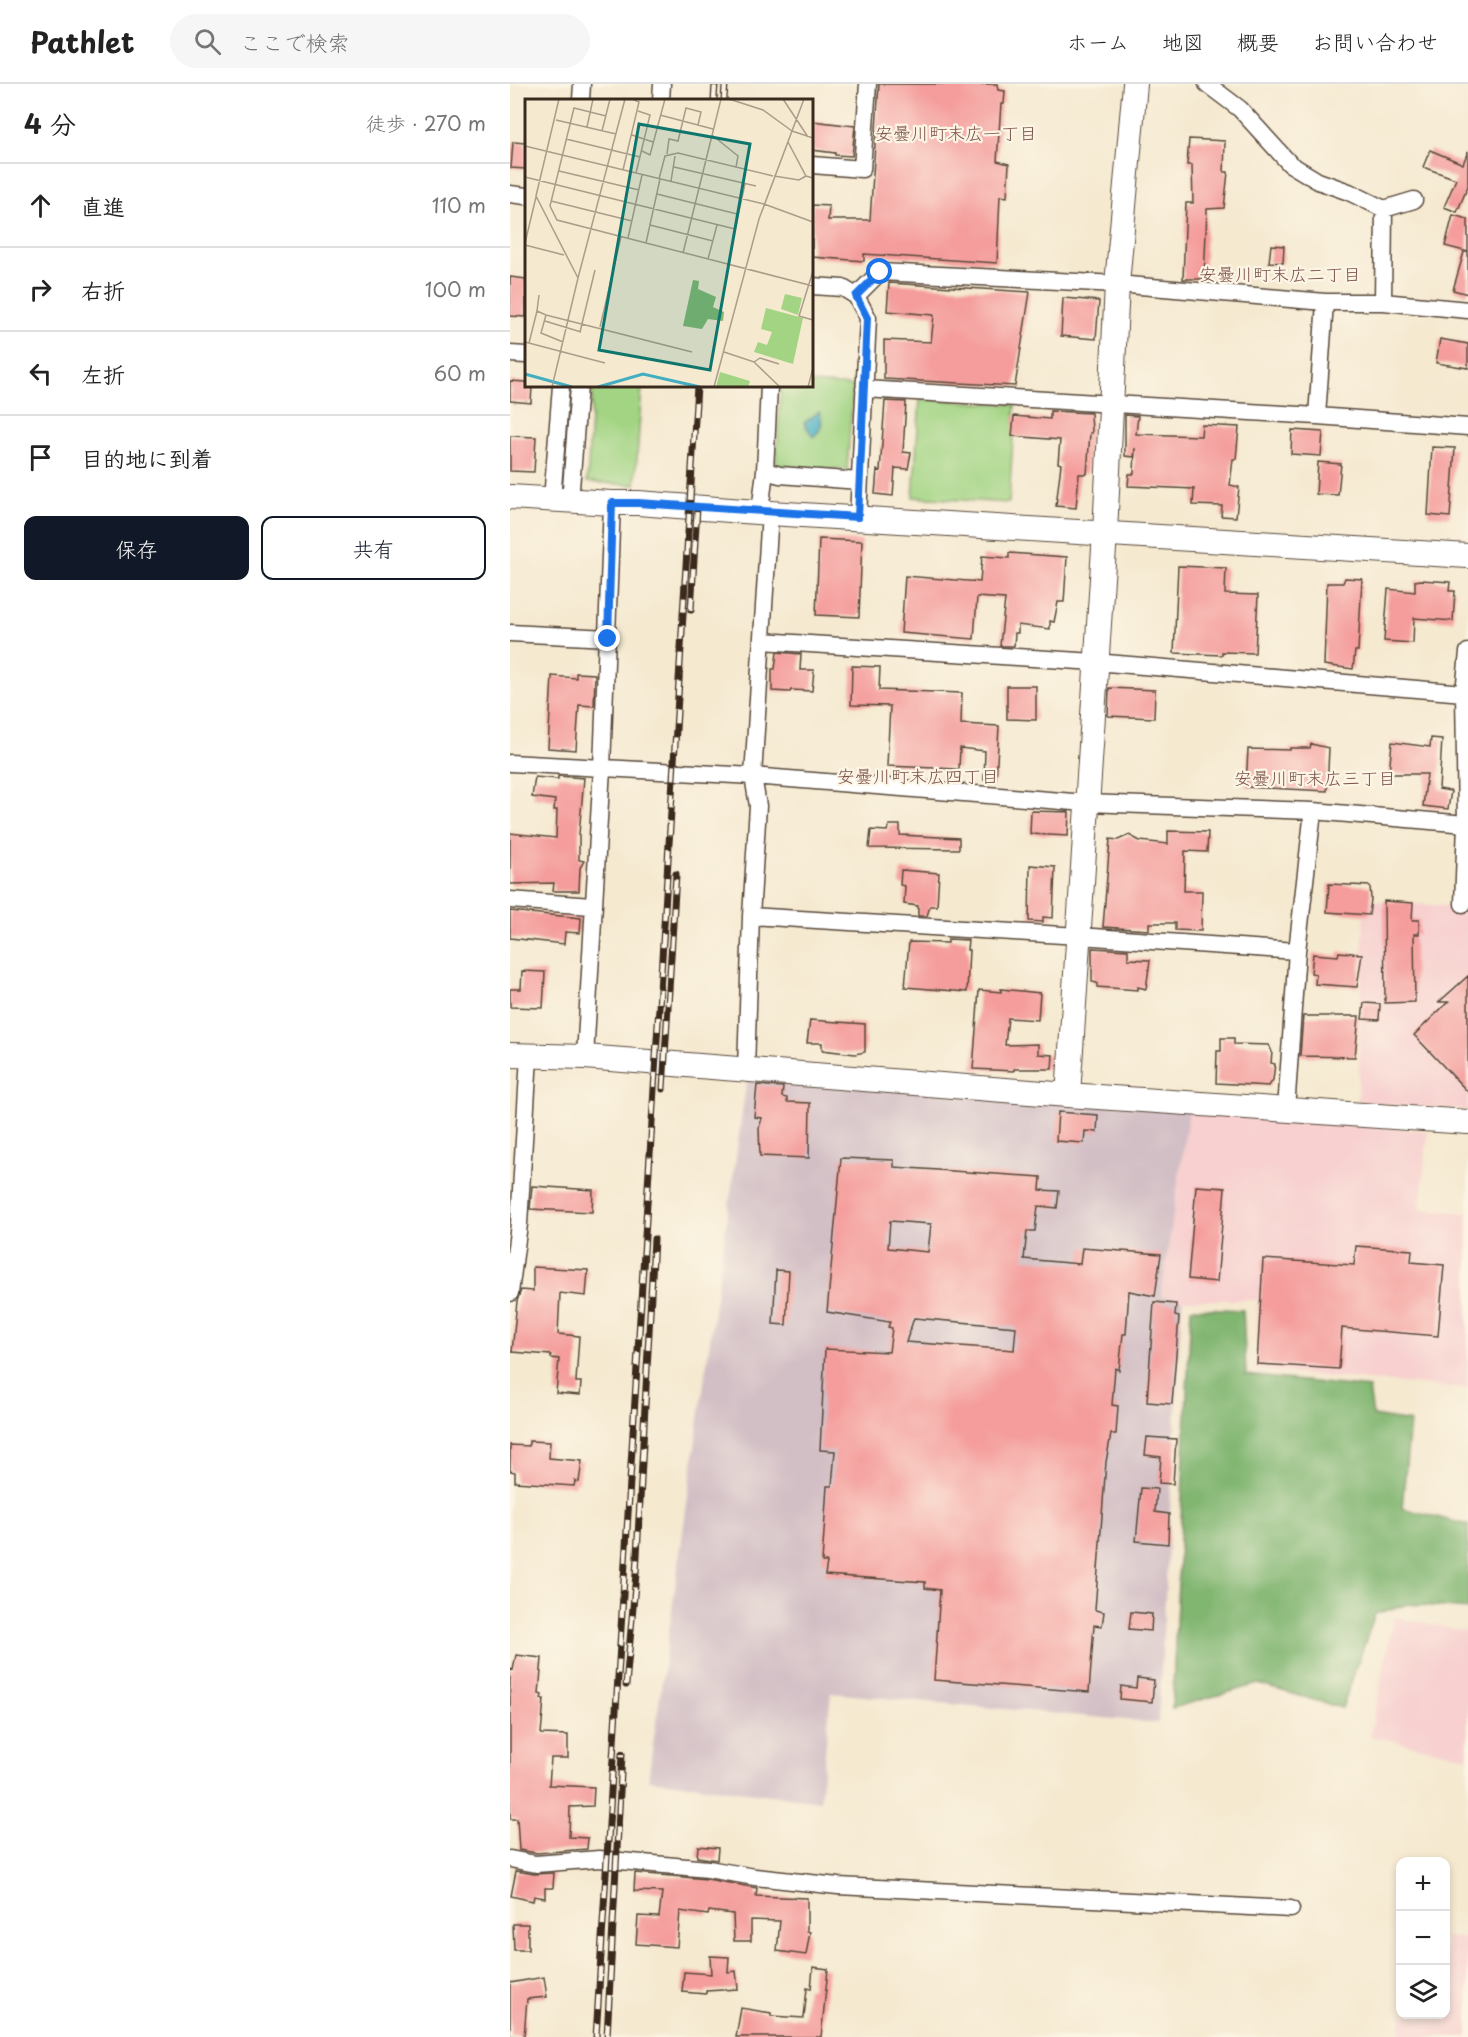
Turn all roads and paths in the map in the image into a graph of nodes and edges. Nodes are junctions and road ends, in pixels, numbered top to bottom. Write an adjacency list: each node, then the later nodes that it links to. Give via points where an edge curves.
1 (582, 84): 6 (street)
2 (662, 84): 7 (street)
3 (868, 84): 8 (street, via 862,169)
4 (1135, 84): 13 (street)
5 (1208, 84): 12 (street, via 1240,109 1290,164 1318,181)
6 (581, 99)
7 (661, 99)
8 (813, 165)
9 (510, 194): 10 (street)
10 (525, 196)
11 (1414, 200): 12 (street)
12 (1384, 209): 17 (street)
13 (1118, 284): 15 (street, via 880,272); 16 (street); 25 (street)
14 (813, 286): 15 (street, via 843,288)
15 (856, 296): 24 (street, via 867,318)
16 (1324, 302): 17 (street); 26 (street)
17 (1383, 302): 18 (street)
18 (1468, 310)
19 (510, 354): 20 (street)
20 (525, 355)
21 (561, 387): 31 (street)
22 (579, 387): 31 (street)
23 (769, 387): 28 (street)
24 (864, 389): 25 (street); 29 (street)
25 (1112, 404): 26 (street); 35 (street)
26 (1317, 416): 27 (street)
27 (1468, 427)
28 (765, 471): 29 (street, via 780,476); 33 (street)
29 (859, 481): 34 (street)
30 (510, 497): 31 (street)
31 (561, 500): 32 (street)
32 (612, 503): 33 (street); 38 (street)
33 (765, 512): 34 (street); 39 (street)
34 (858, 517): 35 (street)
35 (1105, 533): 36 (street); 41 (street)
36 (1468, 556)
37 (510, 633): 38 (street)
38 (608, 639): 44 (street)
39 (762, 641): 41 (street); 45 (street)
40 (1468, 652): 42 (street)
41 (1095, 662): 42 (street); 46 (street)
42 (1464, 693): 48 (street)
43 (510, 763): 44 (street)
44 (602, 768): 45 (street); 51 (street)
45 (753, 776): 46 (street); 52 (street, via 758,806)
46 (1086, 803): 47 (street); 53 (street)
47 (1313, 811): 48 (street); 54 (street)
48 (1466, 824): 50 (street)
49 (510, 900): 51 (street)
50 (1463, 904)
51 (592, 906): 56 (street)
52 (751, 916): 53 (street); 57 (street)
53 (1079, 936): 54 (street); 58 (street)
54 (1297, 951): 59 (street)
55 (520, 1056): 56 (street); 61 (street, via 519,1224)
56 (585, 1057): 57 (street)
57 (746, 1069): 58 (street)
58 (1068, 1095): 59 (street)
59 (1286, 1110): 60 (street)
60 (1468, 1122)
61 (510, 1293)
62 (510, 1859): 63 (street, via 536,1864 599,1859 838,1886)
63 (1290, 1909)

